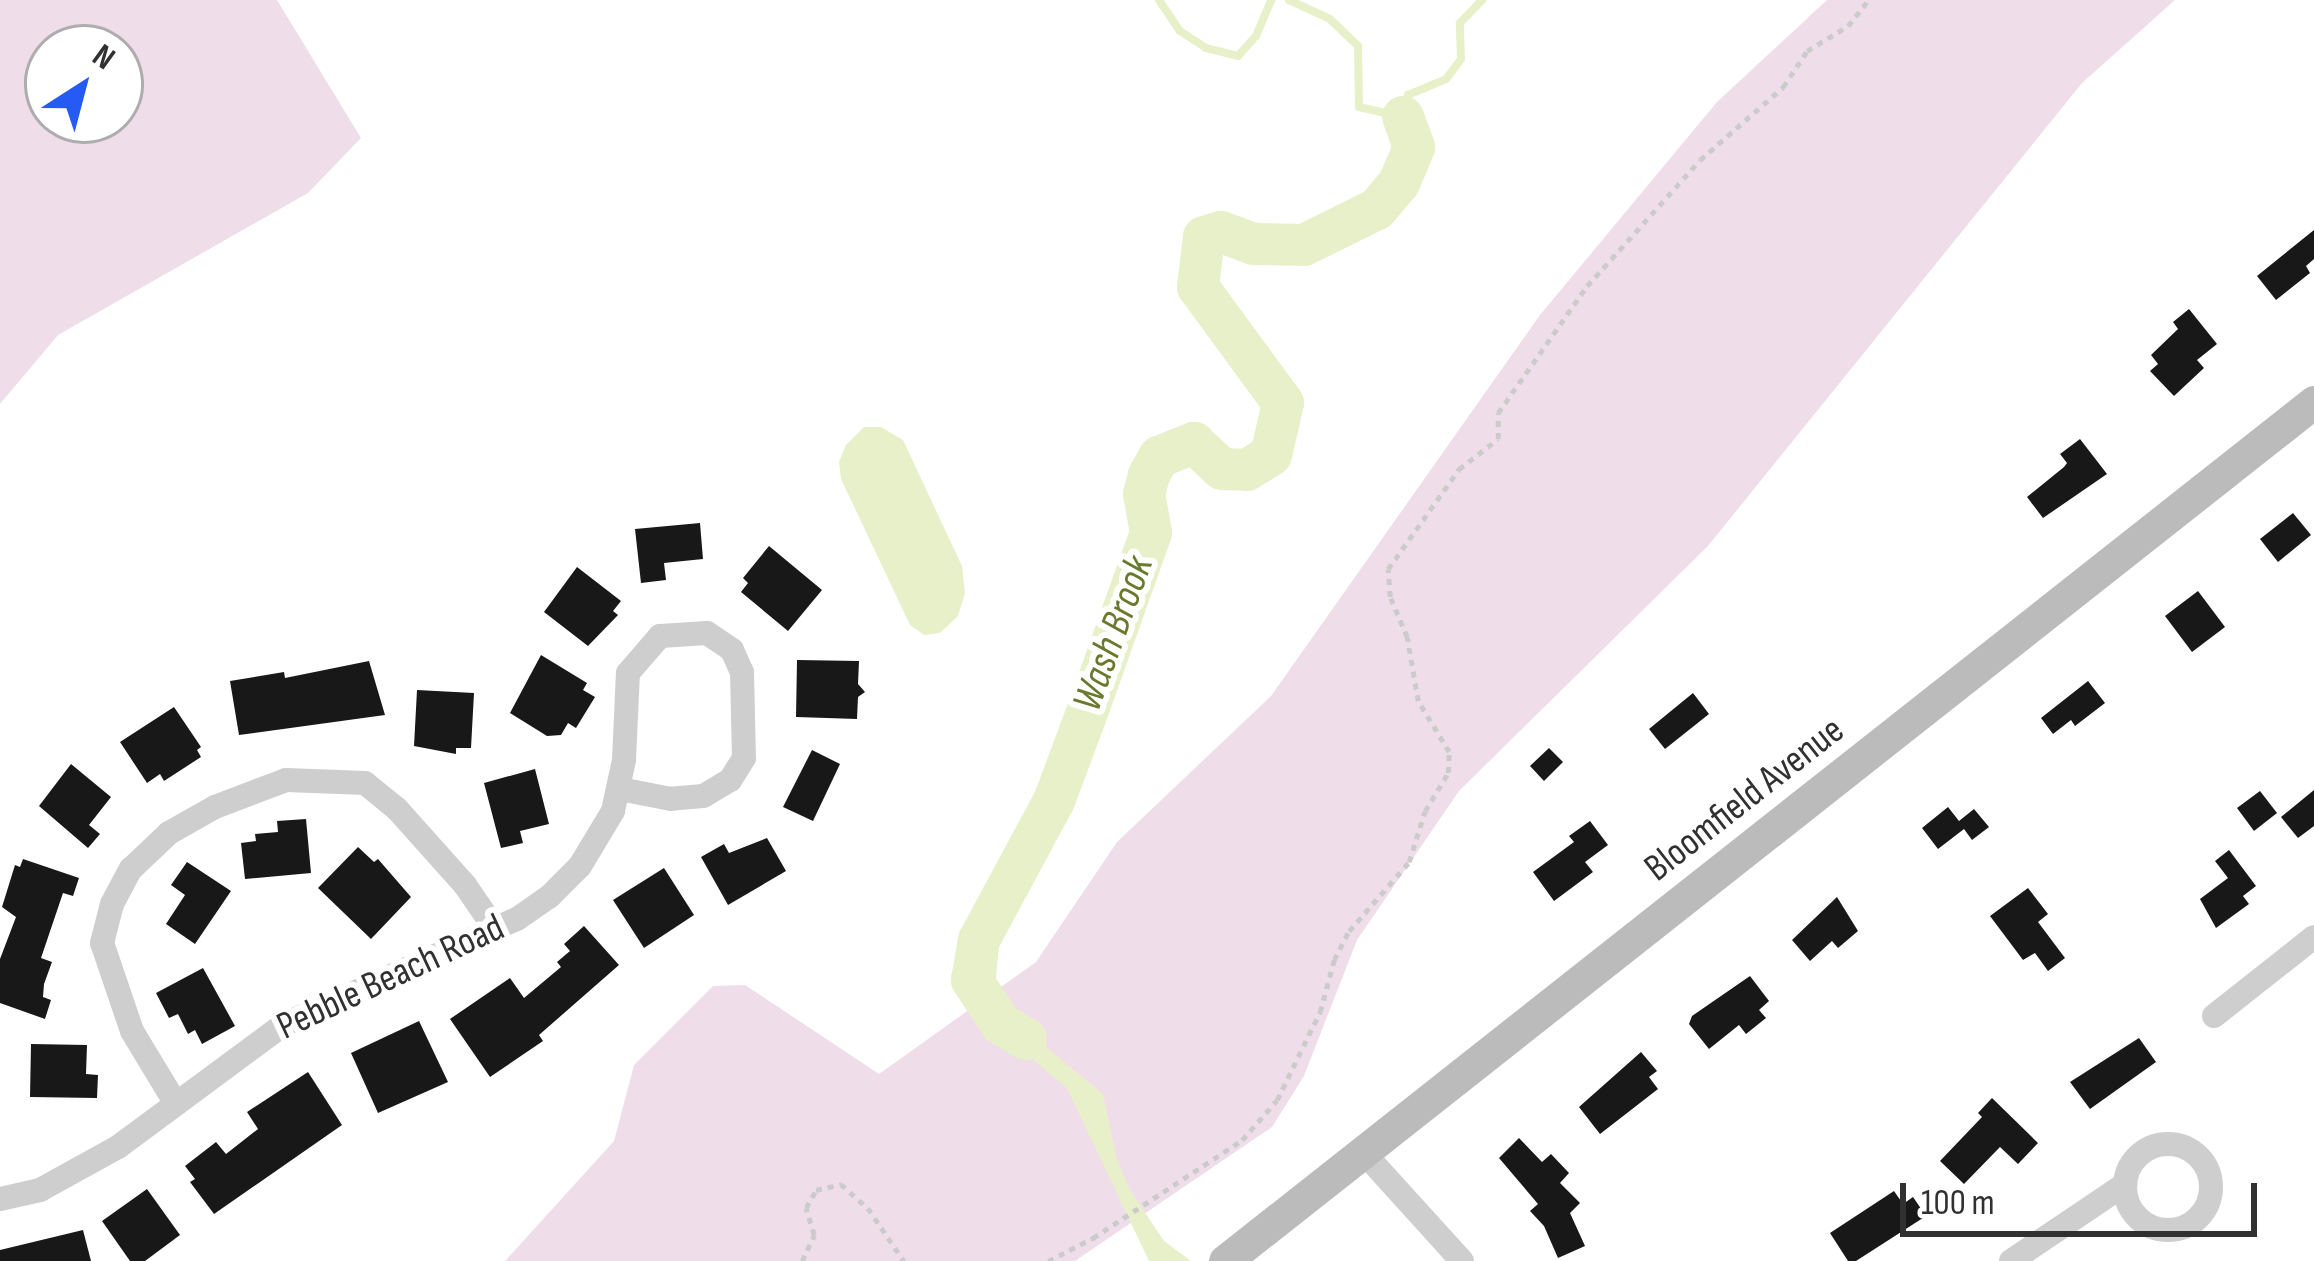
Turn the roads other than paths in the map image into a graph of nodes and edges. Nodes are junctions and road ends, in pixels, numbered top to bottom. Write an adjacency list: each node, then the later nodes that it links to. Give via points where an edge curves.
1 (2314, 402): 7 (main road, Bloomfield Avenue)
2 (620, 789): 2 (street, Pebble Beach Road, via 671,800 703,796 730,780 744,758 742,672 732,650 707,632 660,636 628,673); 3 (street, Pebble Beach Road, via 580,866 550,896)
3 (494, 929): 6 (street, Pebble Beach Road, via 283,1025); 6 (street, via 444,861 365,783 286,780 215,807 131,869 102,943 132,1031)
4 (2314, 937): 5 (street)
5 (2214, 1016)
6 (176, 1103): 9 (street, Pebble Beach Road, via 68,1176)
7 (1364, 1153): 10 (main road, Bloomfield Avenue); 11 (street)
8 (2125, 1184): 12 (street)
9 (0, 1198)
10 (1228, 1259)
11 (1462, 1261)
12 (2011, 1261)

